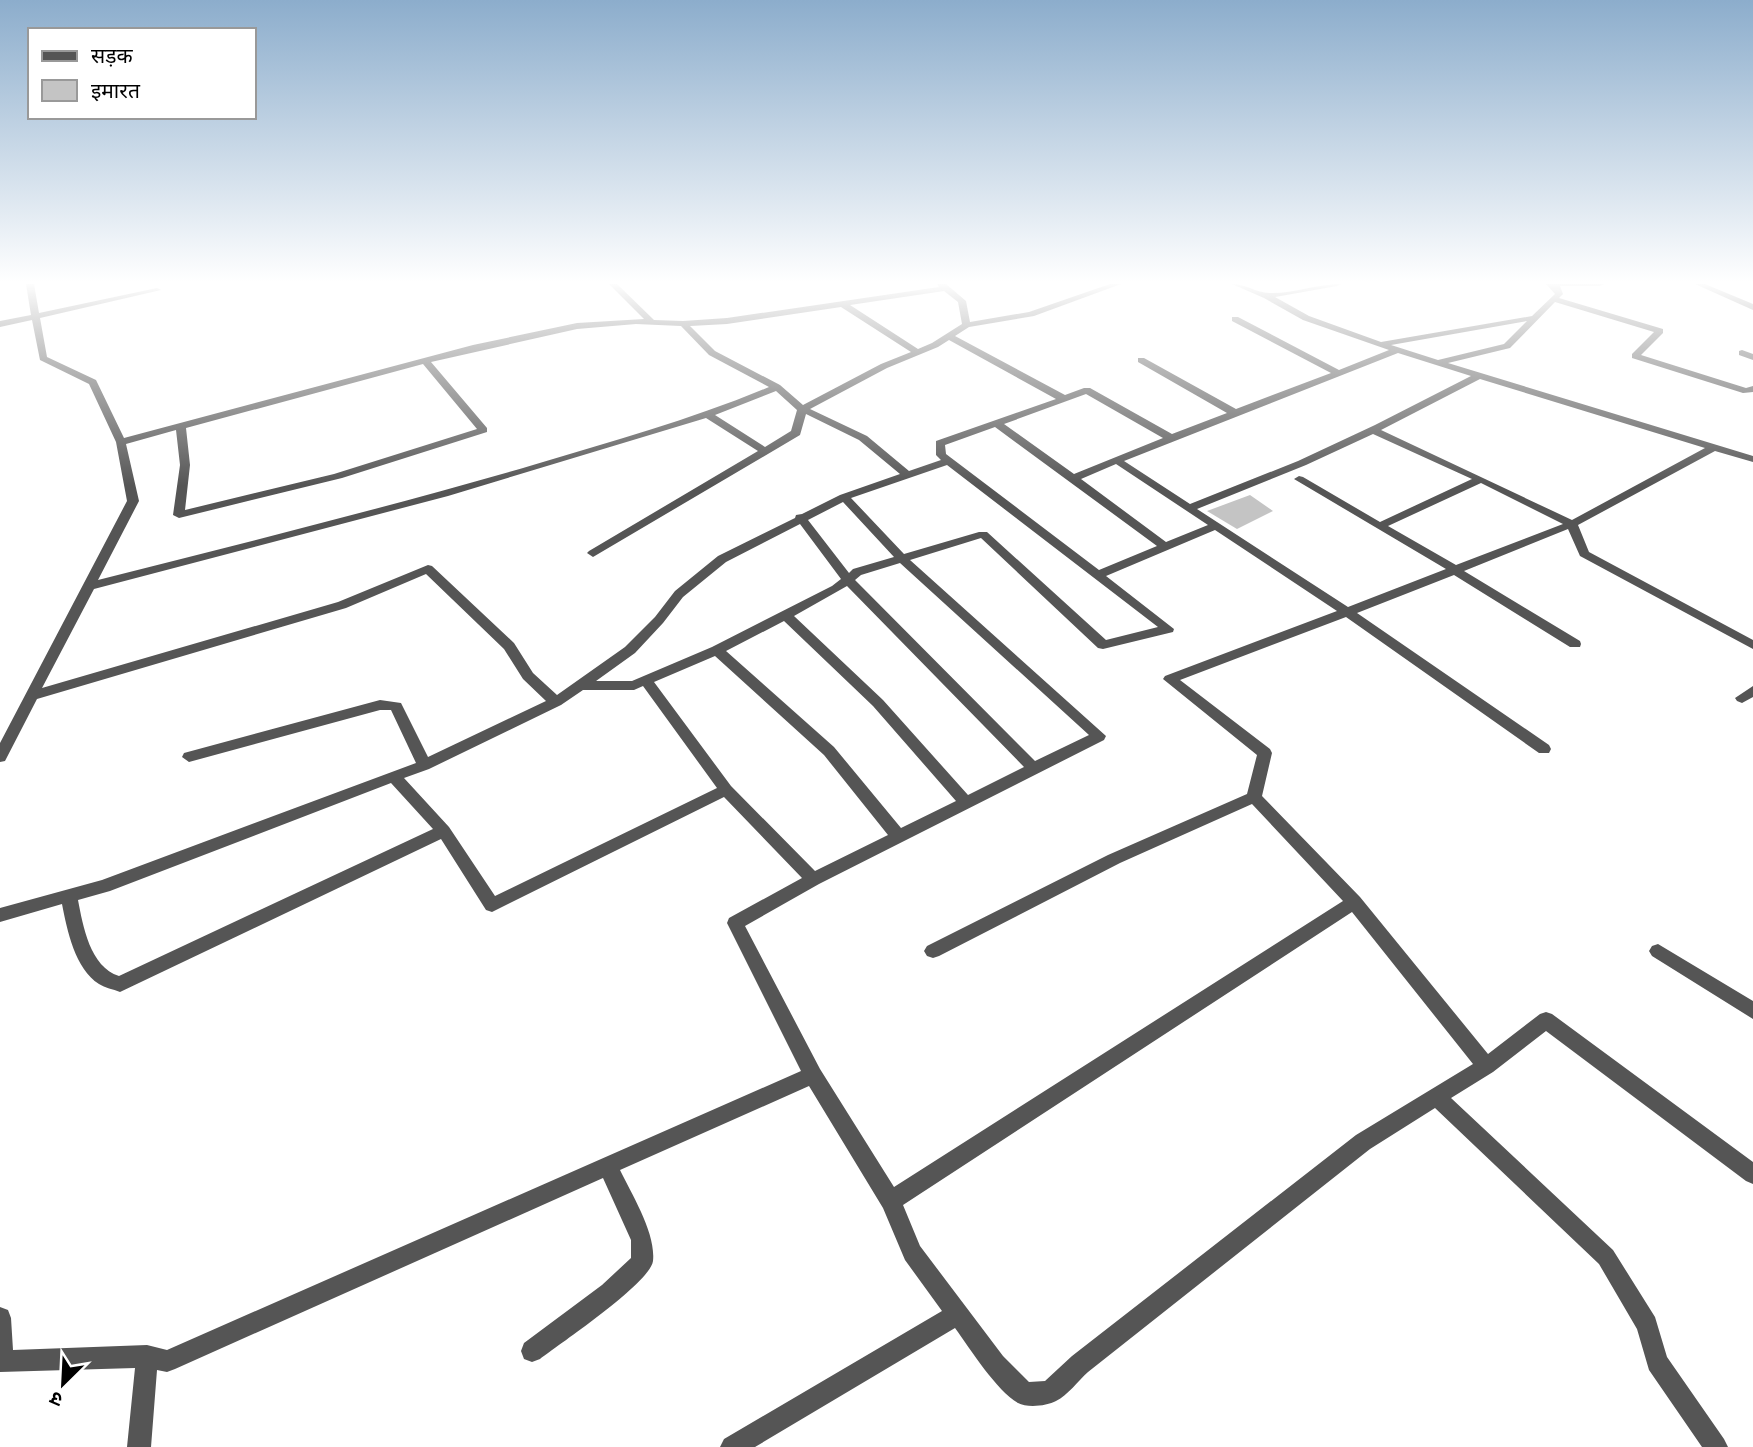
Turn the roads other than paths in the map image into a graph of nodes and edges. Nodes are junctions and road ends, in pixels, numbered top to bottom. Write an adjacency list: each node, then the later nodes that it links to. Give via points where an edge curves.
1 (42, 352): 28 (street, via 43,358 93,382)
2 (466, 352): 14 (street)
3 (711, 352): 18 (street)
4 (917, 352): 21 (street)
5 (977, 352): 20 (street)
6 (1297, 352): 16 (street)
7 (1394, 352): 16 (street)
8 (1403, 352): 15 (street)
9 (1483, 352): 15 (street)
10 (1639, 352): 19 (street, via 1636,355 1746,391)
11 (1742, 353): 12 (street)
12 (1753, 357)
13 (1141, 360): 22 (street)
14 (425, 361): 25 (street); 25 (street, via 483,430 338,476 179,515 185,465)
15 (1437, 362): 17 (street)
16 (1338, 373): 22 (street)
17 (1480, 375): 26 (street); 29 (street)
18 (777, 387): 21 (street); 23 (street)
19 (1753, 389)
20 (1064, 399): 24 (street); 27 (street, via 1087,390)
21 (803, 409): 30 (street, via 796,433); 34 (street, via 863,438)
22 (1235, 413): 27 (street)
23 (708, 415): 30 (street); 50 (street, via 380,512)
24 (996, 424): 33 (street, via 940,443 941,455); 35 (street)
25 (181, 427): 28 (street)
26 (1373, 430): 37 (street); 39 (street, via 1301,465)
27 (1171, 438): 32 (street)
28 (121, 442): 50 (street, via 133,501)
29 (1714, 447): 31 (street); 41 (street)
30 (765, 451): 45 (street)
31 (1753, 459)
32 (1116, 460): 35 (street); 39 (street)
33 (949, 461): 34 (street); 48 (street)
34 (907, 475): 38 (street)
35 (1073, 478): 44 (street)
36 (1300, 479): 43 (street)
37 (1481, 479): 41 (street); 43 (street)
38 (844, 497): 40 (street); 46 (street)
39 (1189, 508): 42 (street)
40 (800, 517): 49 (street); 57 (street, via 722,559 679,594 630,650)
41 (1572, 524): 47 (street); 54 (street, via 1584,554)
42 (1216, 526): 44 (street); 51 (street)
43 (1380, 526): 47 (street)
44 (1166, 547): 48 (street)
45 (593, 553)
46 (901, 558): 48 (street, via 983,534 1103,645 1168,629); 49 (street, via 858,572); 64 (street, via 1099,736)
47 (1455, 570): 51 (street); 53 (street)
48 (1097, 575)
49 (848, 580): 52 (street); 64 (street)
50 (89, 586): 58 (street)
51 (1347, 612): 60 (street); 67 (street, via 1170,679 1265,753)
52 (786, 615): 55 (street); 68 (street, via 878,704)
53 (1575, 644)
54 (1753, 645)
55 (717, 650): 56 (street); 70 (street, via 829,751)
56 (646, 680): 57 (street, via 634,685); 66 (street)
57 (580, 686): 59 (street)
58 (32, 696): 59 (street, via 342,605 428,569 509,646 528,676); 61 (street)
59 (556, 702): 63 (street)
60 (1544, 749)
61 (0, 757)
62 (189, 757): 63 (street, via 380,705 396,706)
63 (424, 765): 65 (street)
64 (1033, 768): 68 (street)
65 (394, 777): 69 (street); 72 (street)
66 (726, 790): 69 (street, via 492,905); 71 (street)
67 (1254, 797): 73 (street); 75 (street, via 1114,859)
68 (965, 800): 70 (street)
69 (444, 831): 72 (street, via 120,984 103,978 86,953)
70 (898, 836): 71 (street)
71 (813, 879): 79 (street, via 735,923)
72 (69, 896): 74 (street)
73 (1354, 902): 78 (street); 83 (street)
74 (0, 915)
75 (933, 951)
76 (1658, 951): 77 (street)
77 (1753, 1011)
78 (1486, 1066): 80 (street); 82 (street, via 1546,1020)
79 (813, 1074): 81 (street); 83 (street)
80 (1437, 1097): 84 (street, via 1363,1142 1050,1392 1025,1394 995,1364); 91 (street, via 1606,1257 1647,1325 1657,1362)
81 (608, 1165): 86 (street, via 641,1240 642,1262 610,1293); 87 (street, via 167,1360)
82 (1753, 1174)
83 (891, 1201): 84 (street, via 912,1253)
84 (958, 1314): 90 (street)
85 (0, 1318): 88 (street)
86 (532, 1351)
87 (147, 1356): 88 (street); 89 (street)
88 (2, 1363)
89 (139, 1447)
90 (732, 1447)
91 (1716, 1447)

